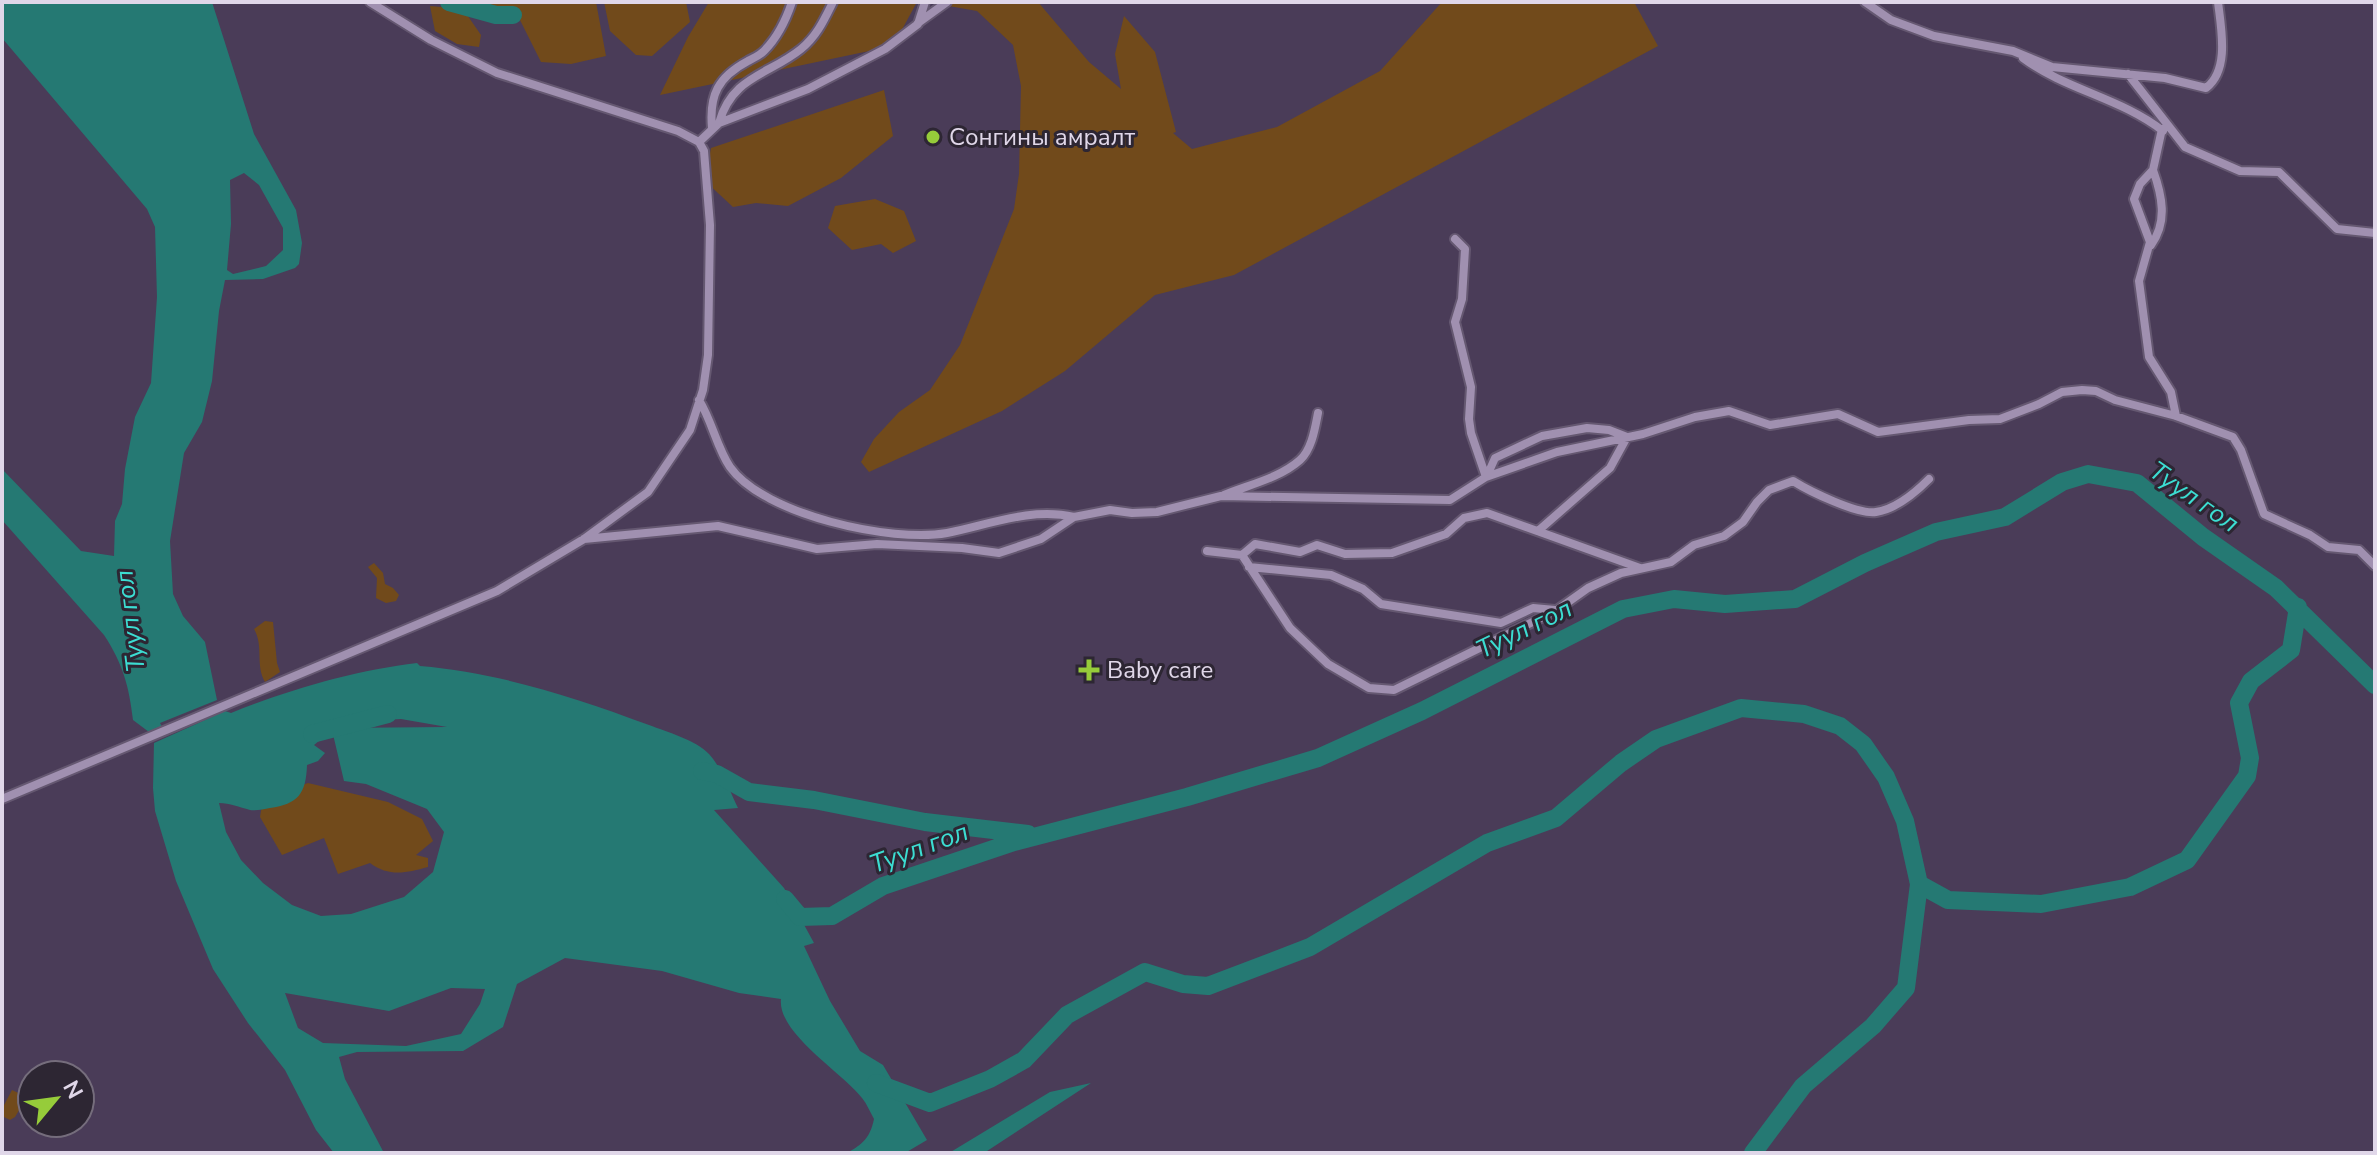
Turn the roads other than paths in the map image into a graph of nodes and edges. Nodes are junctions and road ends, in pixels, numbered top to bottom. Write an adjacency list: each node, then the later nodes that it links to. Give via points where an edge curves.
1 (370, 2): 13 (street, via 497,73)
2 (792, 2): 11 (street, via 785,24 765,51 714,90 710,110)
3 (833, 2): 11 (street, via 820,30 735,93)
4 (925, 2): 8 (street)
5 (947, 2): 8 (street)
6 (1865, 2): 9 (street, via 1891,20 1934,36)
7 (2218, 2): 10 (street, via 2221,52 2217,73 2206,88)
8 (918, 24): 11 (street, via 843,73)
9 (2013, 51): 10 (street, via 2052,67); 12 (street, via 2059,82 2117,104)
10 (2128, 74): 14 (street)
11 (715, 126): 13 (street)
12 (2162, 129): 14 (street); 15 (street)
13 (699, 142): 19 (street, via 710,225 708,355)
14 (2185, 147): 16 (street, via 2240,171 2279,172 2337,229)
15 (2153, 170): 18 (street, via 2162,209 2157,236); 18 (street, via 2134,199)
16 (2375, 233)
17 (1455, 239): 23 (street, via 1465,249 1455,322 1471,387 1471,433)
18 (2149, 247): 21 (street, via 2140,274 2149,357 2171,392)
19 (699, 400): 26 (street, via 722,453 742,479 764,496 840,525 921,537 1035,515); 28 (street, via 690,430 648,492)
20 (1318, 413): 25 (street, via 1302,459)
21 (2176, 416): 22 (street, via 2082,390 2062,392 2000,419 1878,432 1838,414 1770,425 1729,411); 31 (street, via 2233,437 2264,514 2328,547 2359,550)
22 (1627, 437): 23 (street, via 1557,452); 23 (street, via 1587,428 1542,436 1495,458); 27 (street, via 1610,468)
23 (1486, 477): 25 (street, via 1450,500)
24 (1929, 479): 33 (street, via 1912,496 1875,513 1822,498 1793,481 1769,490 1724,536 1694,545 1671,562)
25 (1221, 496): 26 (street, via 1157,512 1110,510)
26 (1074, 517): 28 (street, via 1041,539 999,553 877,544 817,549 718,526)
27 (1538, 531): 30 (street, via 1487,513 1464,518 1446,534 1392,553 1345,554 1317,545 1300,552 1255,544); 33 (street)
28 (584, 539): 35 (street, via 497,591)
29 (1207, 551): 30 (street)
30 (1242, 555): 32 (street)
31 (2375, 566)
32 (1249, 567): 34 (street, via 1331,575 1381,604 1501,623 1533,608); 34 (street, via 1290,628 1328,664 1369,688 1394,690 1417,681)
33 (1640, 568): 34 (street, via 1588,588)
34 (1557, 610)
35 (2, 799)

